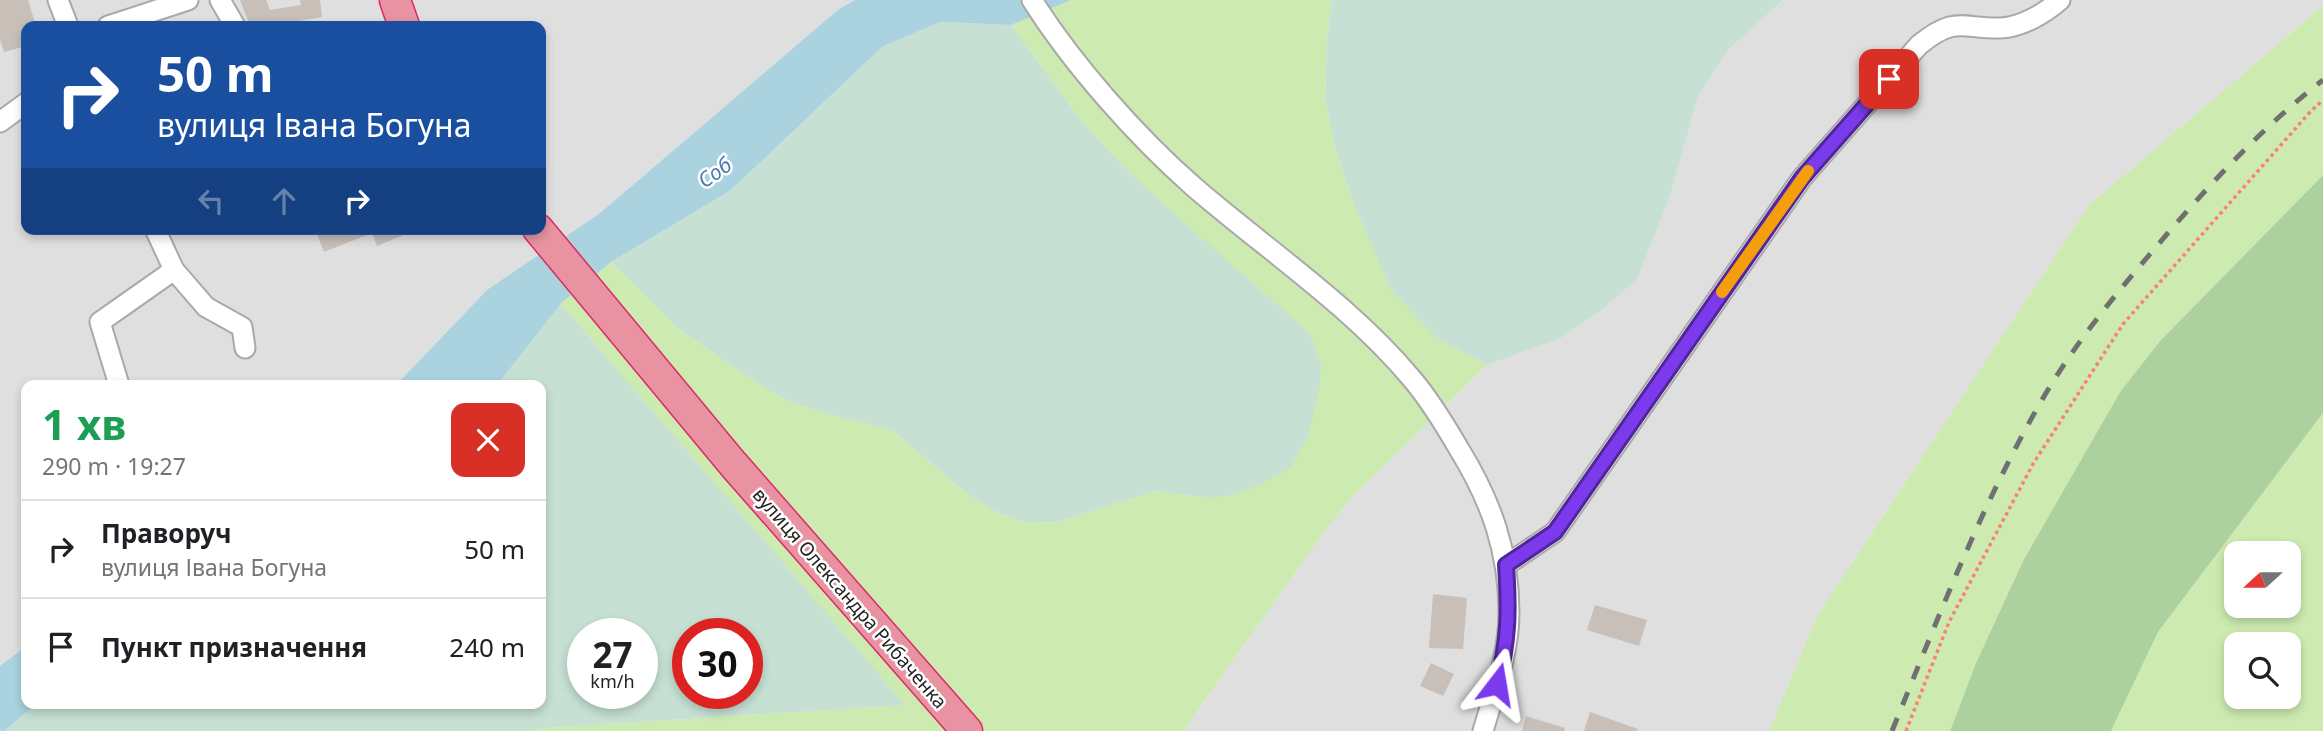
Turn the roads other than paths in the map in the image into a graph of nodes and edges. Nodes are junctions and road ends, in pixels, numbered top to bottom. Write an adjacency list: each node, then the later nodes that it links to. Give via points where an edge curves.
1 (58, 0): 7 (street)
2 (188, 0): 8 (street)
3 (220, 0): 9 (street)
4 (395, 0): 10 (highway)
5 (1032, 0): 18 (street, via 1054,34 1157,152 1345,312 1413,380 1472,470 1491,509)
6 (2060, 0): 18 (street, via 2021,23 2002,28 1950,27 1919,46 1802,178 1555,532)
7 (66, 21)
8 (123, 21)
9 (232, 21)
10 (402, 21)
11 (21, 107): 12 (street)
12 (0, 122)
13 (158, 235): 15 (street)
14 (543, 235): 19 (highway, вулиця Олександра Рибаченка, via 733,464)
15 (174, 271): 16 (street, via 206,307 242,327); 17 (street, via 100,323)
16 (245, 348)
17 (117, 380)
18 (1506, 565): 20 (street, via 1510,614 1504,660)
19 (967, 731)
20 (1483, 731)

